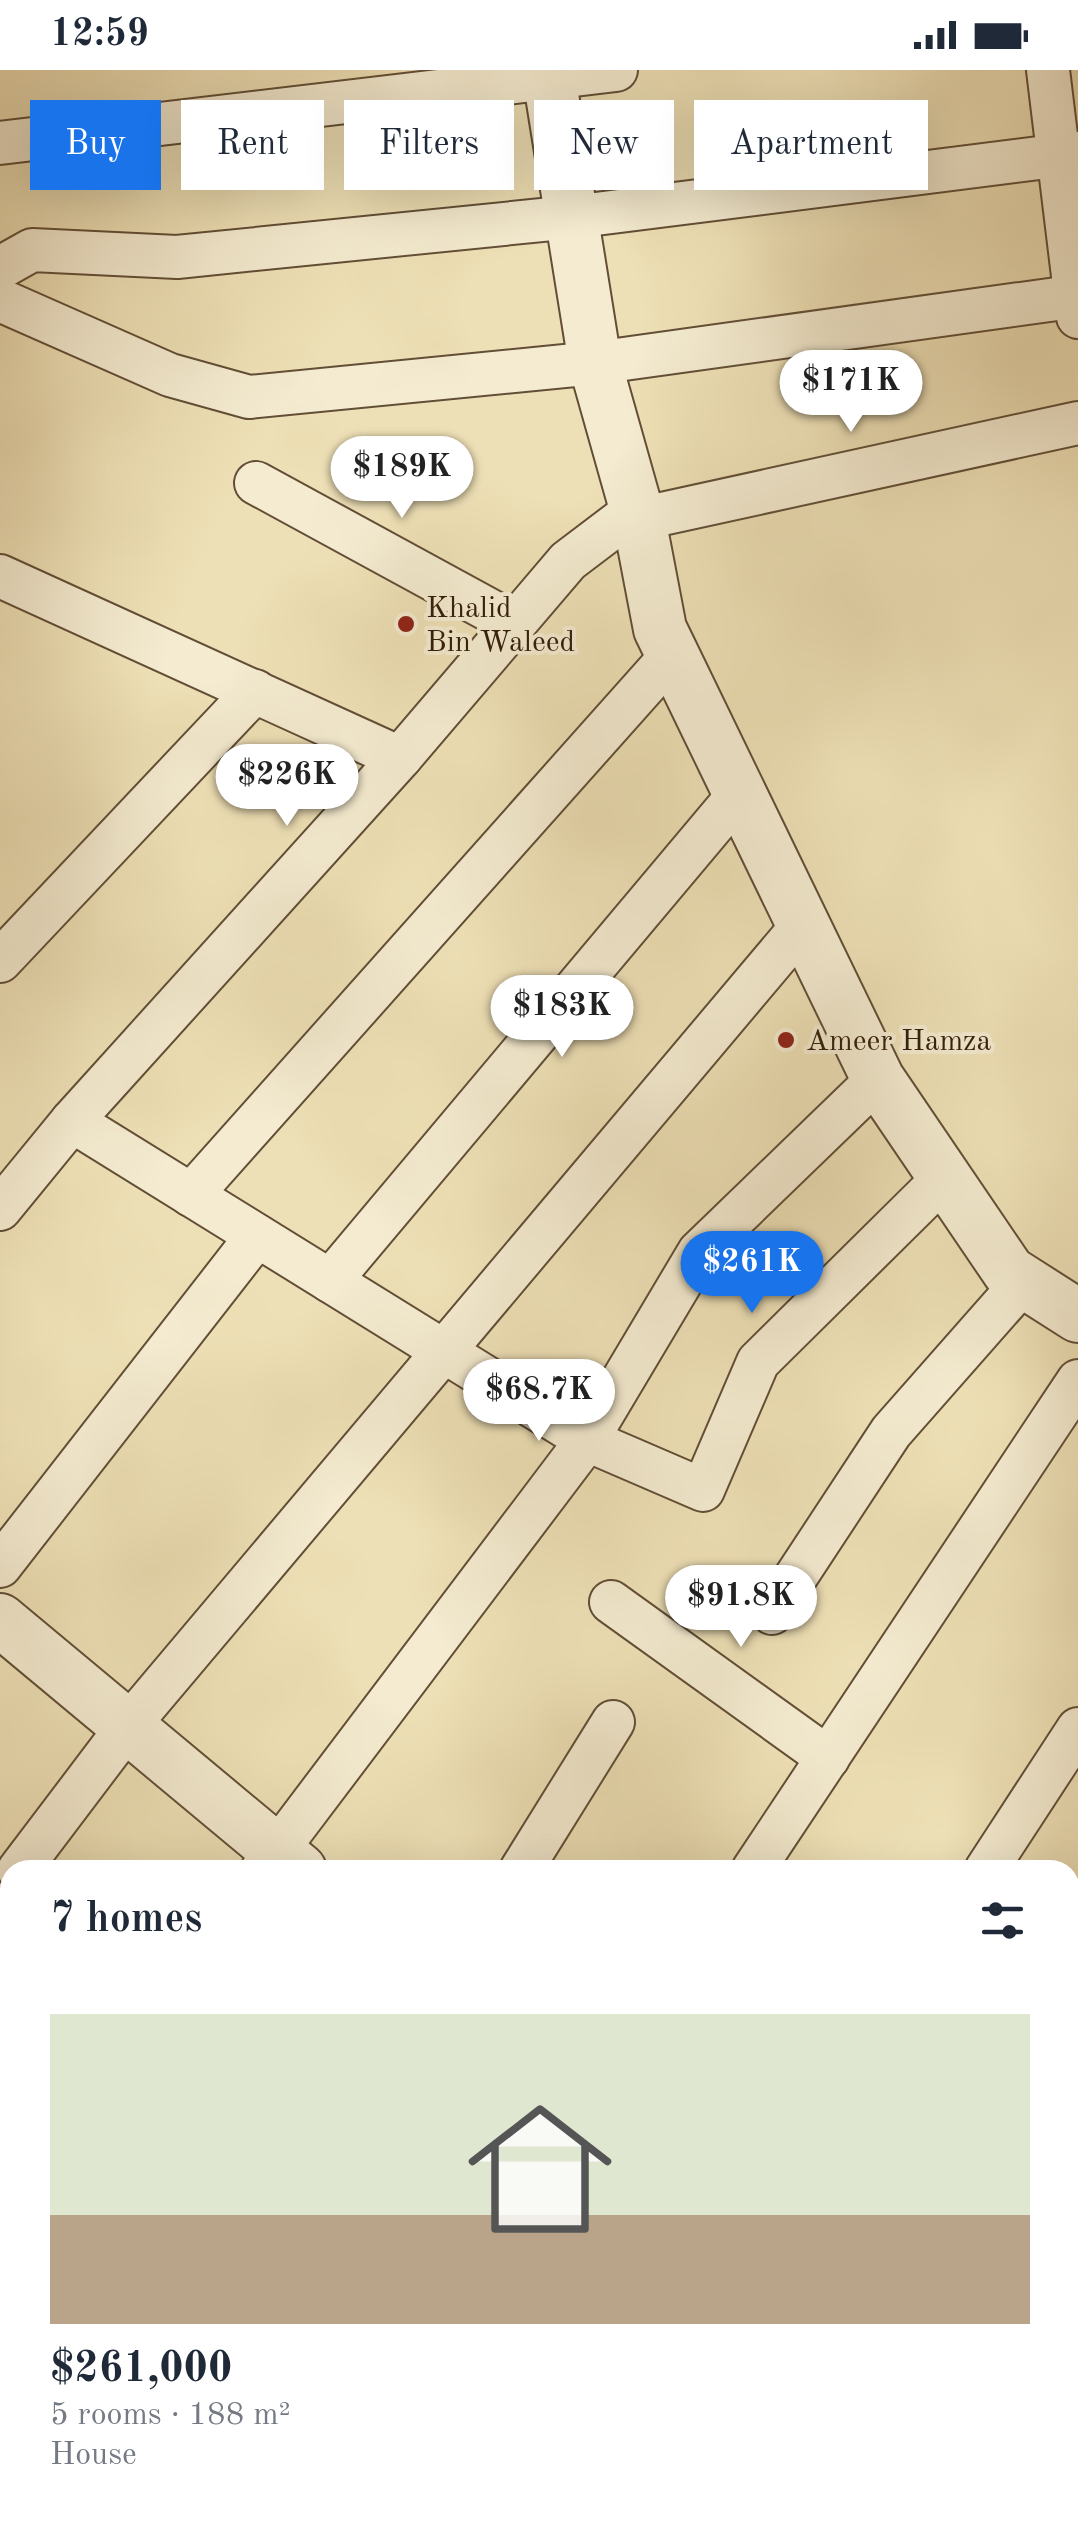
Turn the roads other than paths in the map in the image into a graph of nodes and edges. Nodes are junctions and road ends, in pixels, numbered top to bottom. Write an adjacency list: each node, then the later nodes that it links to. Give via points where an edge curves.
1 (616, 70): 3 (street)
2 (1048, 70): 5 (street)
3 (549, 75): 4 (street); 6 (street)
4 (0, 143)
5 (1068, 154): 6 (street); 9 (street)
6 (572, 216): 7 (street, via 178,257 32,250); 10 (street)
7 (0, 268)
8 (0, 300): 10 (street, via 170,375 248,398)
9 (1077, 303): 10 (street)
10 (596, 362): 13 (street)
11 (1078, 423): 13 (street)
12 (256, 483): 15 (street)
13 (637, 515): 15 (street, via 568,561); 16 (street, via 660,629)
14 (0, 576): 17 (street)
15 (514, 623): 18 (street)
16 (673, 654): 19 (street); 25 (street)
17 (255, 691): 18 (street); 21 (street)
18 (400, 758): 23 (street)
19 (740, 793): 20 (street); 28 (street)
20 (803, 925): 22 (street); 31 (street)
21 (0, 961)
22 (878, 1079): 24 (street); 33 (street, via 699,1252)
23 (72, 1121): 25 (street); 26 (street)
24 (945, 1178): 29 (street, via 1009,1272); 33 (street, via 758,1362 703,1490)
25 (191, 1195): 27 (street)
26 (0, 1210)
27 (257, 1236): 28 (street); 34 (street)
28 (330, 1281): 31 (street)
29 (1024, 1281): 30 (street); 36 (street, via 891,1432)
30 (1078, 1316)
31 (444, 1351): 33 (street); 39 (street)
32 (1078, 1381): 41 (street)
33 (587, 1440): 44 (street)
34 (0, 1566)
35 (612, 1602): 41 (street)
36 (772, 1613)
37 (0, 1620): 39 (street)
38 (613, 1722): 45 (street)
39 (128, 1726): 42 (street); 43 (street)
40 (1078, 1730): 47 (street)
41 (828, 1758): 46 (street)
42 (26, 1860)
43 (276, 1860)
44 (283, 1860)
45 (527, 1860)
46 (761, 1860)
47 (1002, 1860)

